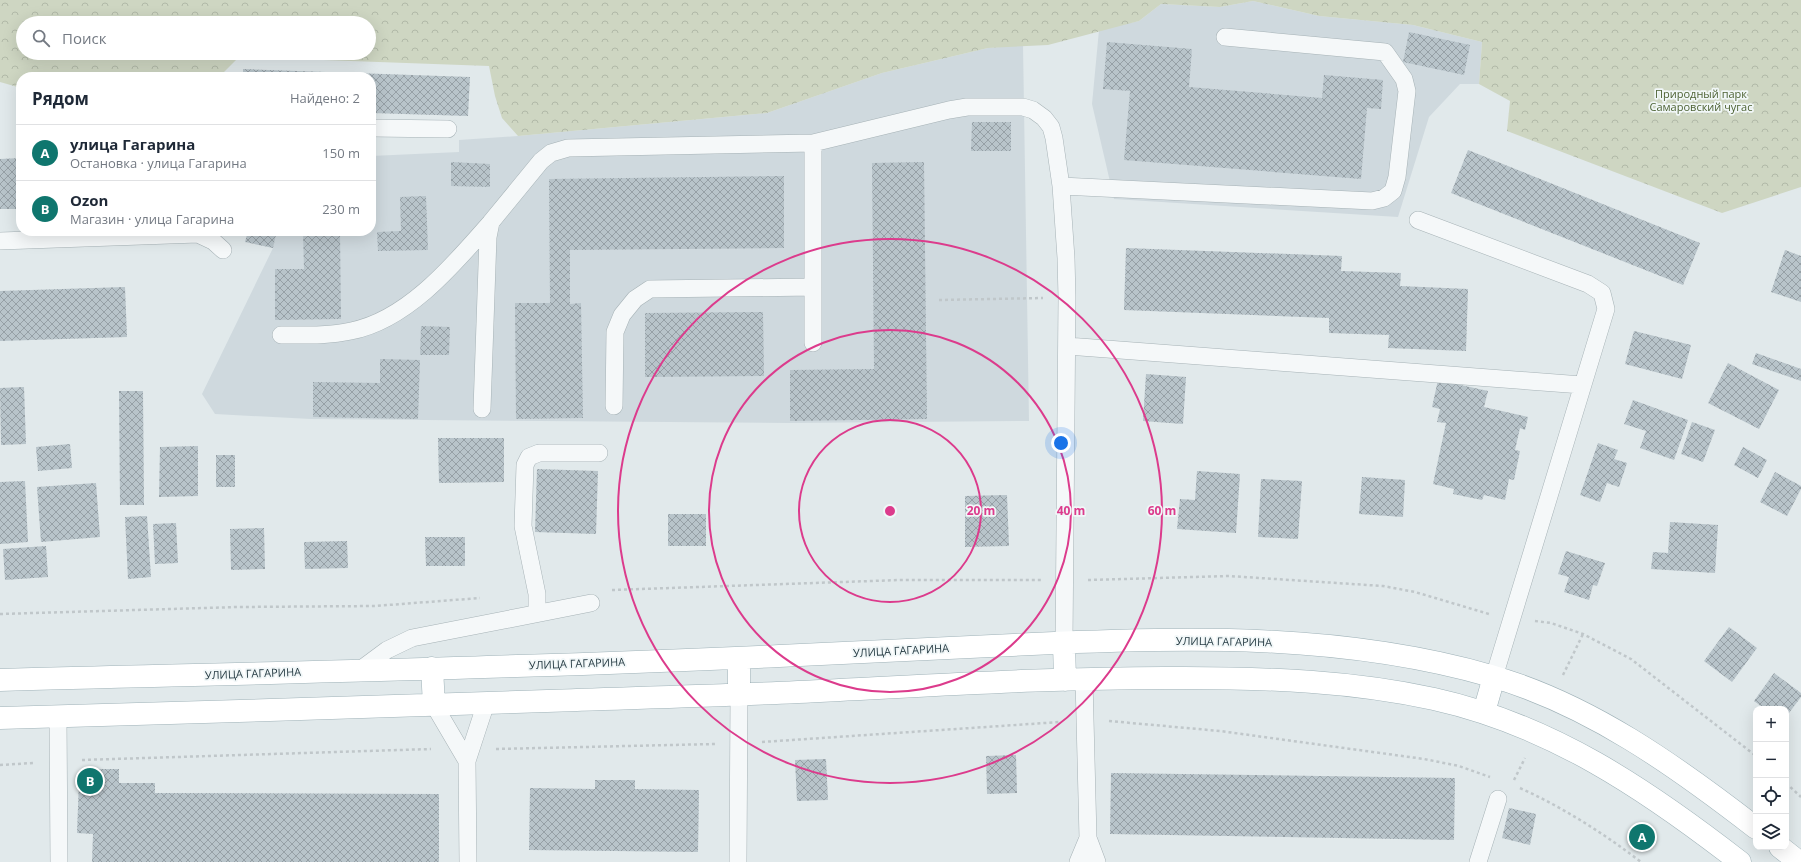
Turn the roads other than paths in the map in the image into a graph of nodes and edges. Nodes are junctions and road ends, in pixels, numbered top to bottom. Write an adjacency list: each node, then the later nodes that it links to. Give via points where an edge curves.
1 (1225, 37): 5 (lane, via 1385,52 1404,79 1407,92 1397,177 1393,191 1384,198 1372,201)
2 (376, 128): 3 (lane)
3 (448, 129)
4 (813, 143): 5 (lane, via 949,110 968,107 1023,107 1044,118 1051,128); 7 (lane, via 568,148 551,153 541,161); 12 (lane)
5 (1061, 186): 15 (lane, via 1066,258)
6 (1418, 220): 16 (lane, via 1588,284 1602,293 1606,309)
7 (491, 222): 13 (lane, via 443,276 412,301 377,323 352,331 322,336); 18 (lane, via 488,238)
8 (126, 236): 10 (lane)
9 (206, 236): 11 (lane)
10 (0, 241)
11 (223, 250)
12 (813, 287): 14 (lane); 17 (lane, via 650,289 635,298 622,315 615,332)
13 (281, 335)
14 (813, 343)
15 (1067, 346): 16 (lane); 22 (lane)
16 (1582, 385): 26 (lane)
17 (614, 406)
18 (482, 409)
19 (599, 453): 21 (lane, via 539,453 529,457 525,465 523,526 537,594)
20 (591, 603): 21 (lane)
21 (537, 613): 25 (lane, via 412,638 386,650)
22 (1064, 643): 23 (main road, УЛИЦА ГАГАРИНА); 26 (main road, УЛИЦА ГАГАРИНА, via 1118,640 1249,641 1324,645 1384,652 1443,663); 28 (main road)
23 (739, 658): 24 (main road, УЛИЦА ГАГАРИНА); 29 (main road)
24 (432, 668): 25 (main road, УЛИЦА ГАГАРИНА); 31 (main road)
25 (360, 670): 27 (main road, УЛИЦА ГАГАРИНА)
26 (1494, 677): 32 (main road); 37 (main road, УЛИЦА ГАГАРИНА, via 1523,686 1596,719 1655,754)
27 (0, 680)
28 (1075, 680): 29 (main road); 32 (main road, via 1254,678 1319,682 1421,696); 38 (lane, via 1085,721)
29 (739, 695): 30 (main road); 42 (lane)
30 (486, 703): 31 (main road); 35 (lane)
31 (434, 705): 33 (main road); 35 (lane)
32 (1484, 712): 46 (main road, via 1509,720 1578,752 1635,786)
33 (58, 716): 34 (main road); 40 (lane)
34 (0, 718)
35 (466, 753): 41 (lane)
36 (1498, 799): 45 (lane)
37 (1753, 826)
38 (1088, 838): 43 (lane); 44 (lane)
39 (1784, 850): 47 (main road)
40 (59, 862)
41 (468, 862)
42 (738, 862)
43 (1078, 862)
44 (1097, 862)
45 (1478, 862)
46 (1740, 862)
47 (1799, 862)

